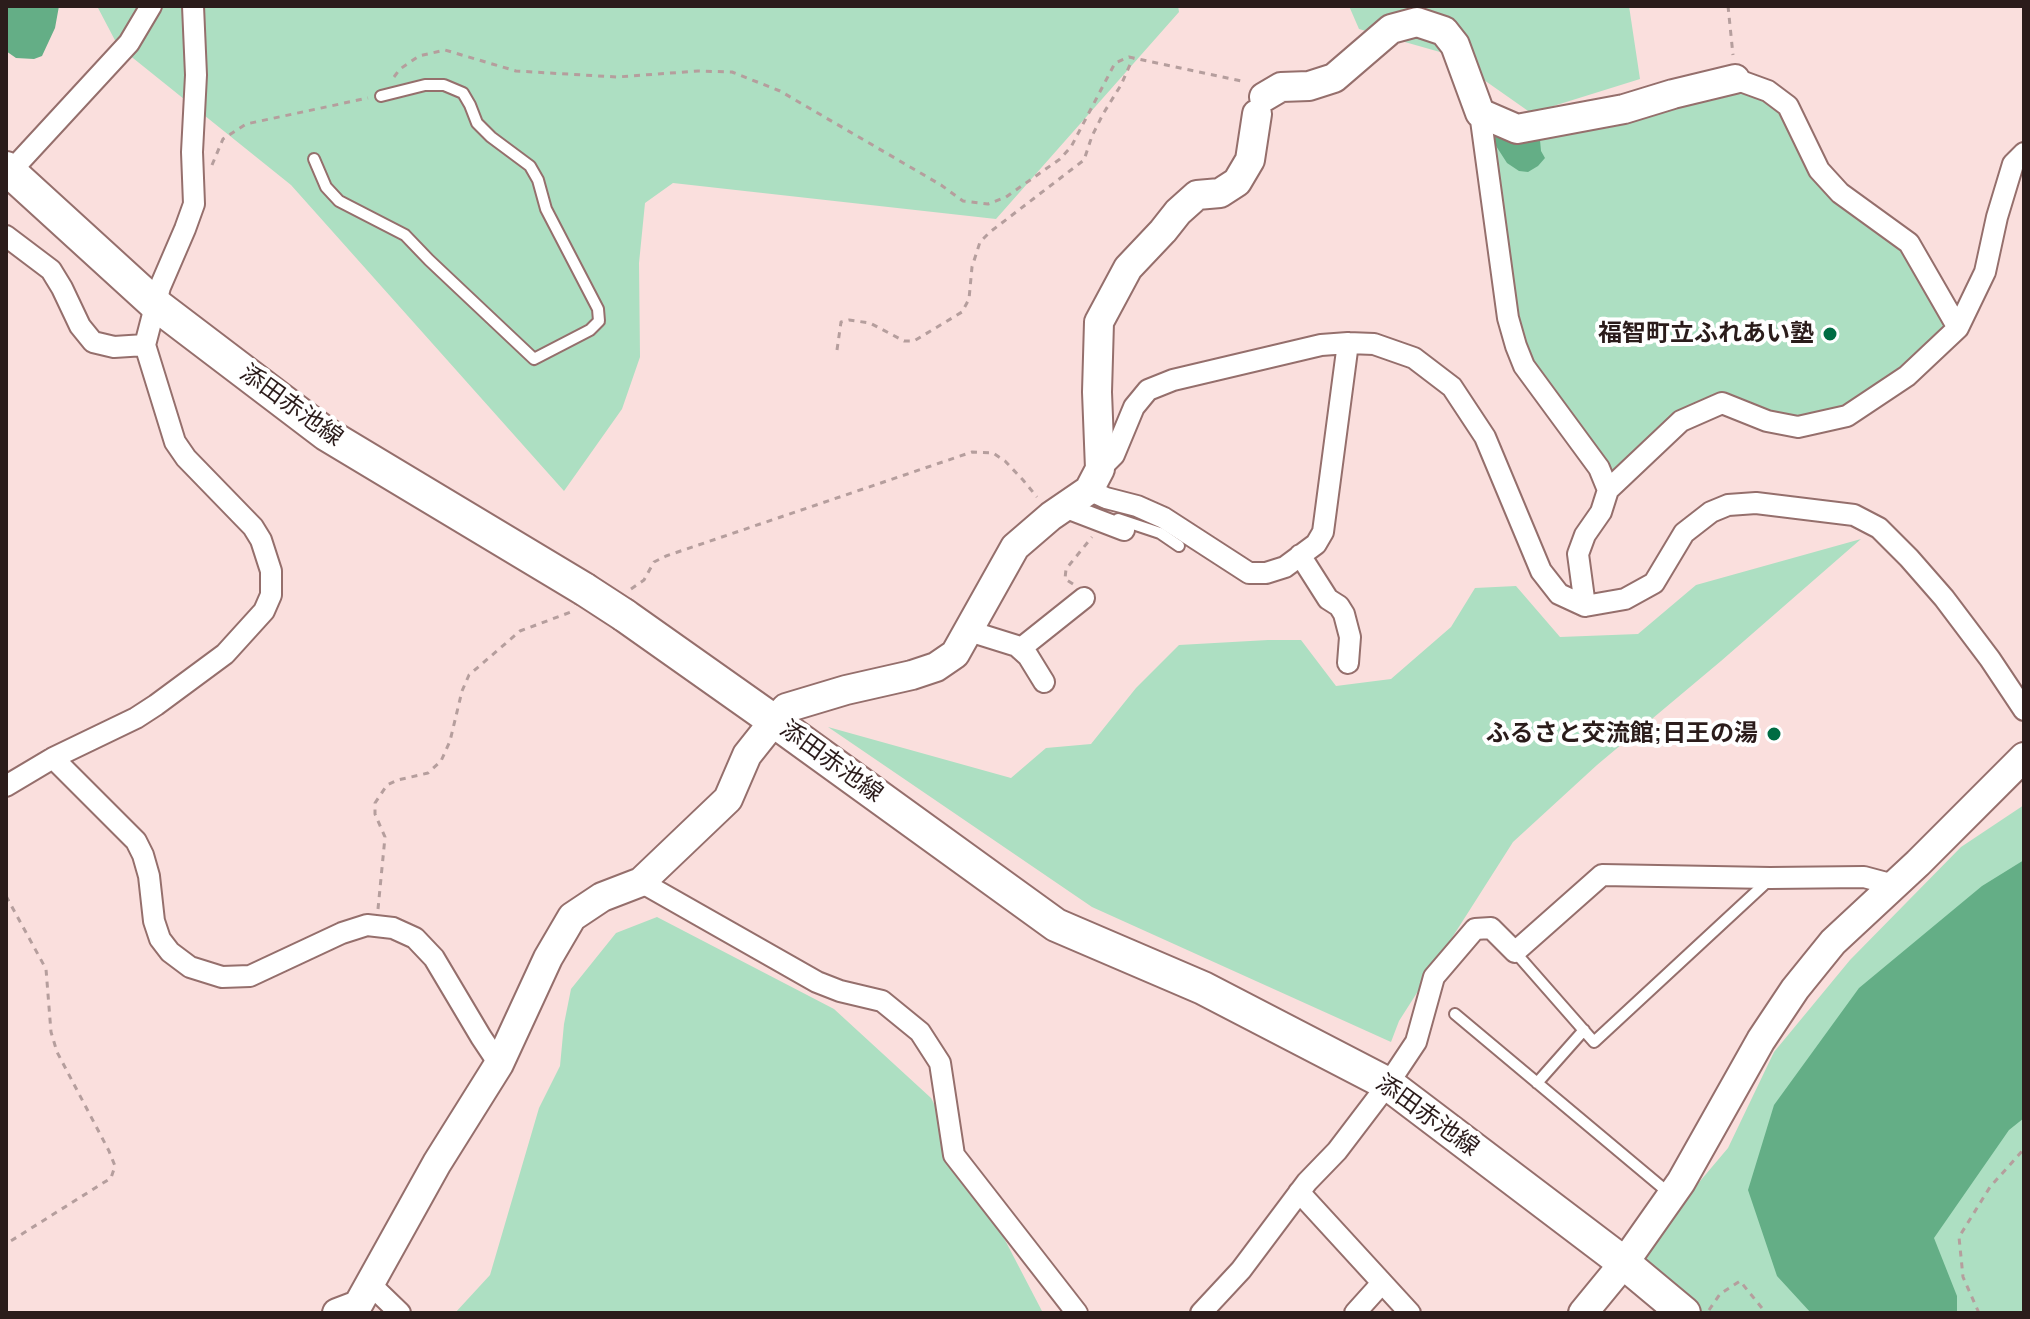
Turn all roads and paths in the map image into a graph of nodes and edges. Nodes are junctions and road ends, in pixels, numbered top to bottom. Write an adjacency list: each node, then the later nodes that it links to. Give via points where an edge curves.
1 (151, 6): 12 (street, via 129,43)
2 (193, 6): 14 (street, via 194,204)
3 (1728, 6): 5 (path)
4 (1133, 58): 6 (path, via 1115,63 1060,159 988,204 963,201); 8 (path, via 1244,80); 18 (path, via 1084,160 980,242 962,312 914,341 870,323 841,322)
5 (1735, 79): 9 (street, via 1624,109 1517,129); 15 (street, via 1768,91 1788,106 1819,170 1840,193 1909,243)
6 (780, 91)
7 (381, 96): 11 (lane, via 425,85 463,93 477,123 530,166 546,209 598,309 599,321 590,330 534,359 405,235 339,201 326,187)
8 (1260, 105): 9 (street, via 1281,87 1334,78 1391,29 1417,22 1444,31 1455,45); 20 (street, via 1250,160 1237,182 1220,193 1197,195 1178,212 1128,268 1099,322 1097,392)
9 (1480, 113): 19 (street, via 1516,346 1524,366 1599,468)
10 (2024, 153): 15 (street, via 2013,164 1985,272)
11 (314, 159)
12 (8, 170): 14 (main road, 添田赤池線)
13 (6, 236): 17 (street, via 51,270 93,342)
14 (155, 304): 17 (street); 31 (main road, 添田赤池線, bridge, via 326,434 584,589)
15 (1958, 328): 19 (street, via 1907,376 1847,416 1798,427 1722,403 1681,421)
16 (1348, 343): 20 (street, via 1321,345 1148,390 1134,407 1114,455); 23 (street, via 1323,532); 25 (street, via 1374,344 1414,358 1452,387 1485,437 1541,571 1559,594)
17 (145, 345): 33 (street, via 175,442 253,527 271,571 271,595 264,611 225,654 136,718)
18 (837, 350)
19 (1608, 490): 25 (street, via 1578,554)
20 (1083, 495): 21 (street); 22 (lane); 23 (street, via 1137,506 1164,518 1249,573 1285,567); 26 (street, via 1015,547)
21 (1114, 526): 24 (path, via 1066,569 1065,579 1081,589)
22 (1179, 546)
23 (1300, 555): 28 (street, via 1344,614 1350,637)
24 (1084, 598): 27 (street)
25 (1585, 606): 30 (street, via 1625,599 1654,583 1684,533 1728,505 1756,503 1854,515 1879,528 1918,568)
26 (969, 631): 27 (street); 31 (street, via 955,654 936,667 786,708)
27 (1020, 649): 29 (street)
28 (1348, 663)
29 (1044, 682)
30 (2024, 710)
31 (774, 721): 36 (street, via 747,755 728,799); 44 (main road, 添田赤池線, via 1056,925 1203,988)
32 (2024, 757): 37 (street)
33 (53, 758): 34 (street); 42 (street, via 136,841 149,876 160,939 190,967 222,977 250,976 342,933 367,925 393,928 415,938 434,958)
34 (6, 786)
35 (1770, 878): 37 (street, via 1864,877); 39 (street, via 1602,875); 41 (lane, via 1594,1042)
36 (641, 882): 42 (street, via 602,897 572,917); 54 (street, via 817,982 882,1001 920,1032 940,1063 954,1155)
37 (1894, 885): 47 (street, via 1833,942 1795,989)
38 (6, 896): 48 (path, via 46,969 57,1052 115,1166 111,1178)
39 (1515, 952): 41 (lane); 44 (street, via 1491,928 1475,929 1434,977 1416,1042)
40 (1455, 1014): 43 (lane)
41 (1584, 1030): 43 (lane)
42 (499, 1064): 51 (street)
43 (1537, 1083): 47 (lane)
44 (1388, 1084): 46 (street); 49 (main road, 添田赤池線)
45 (2024, 1149): 62 (path, via 1990,1187 1959,1237 1963,1277)
46 (1299, 1192): 50 (street); 55 (street, via 1241,1270)
47 (1672, 1195): 49 (street)
48 (6, 1244)
49 (1624, 1263): 58 (street); 59 (main road, 添田赤池線)
50 (1382, 1283): 56 (street); 57 (street)
51 (370, 1284): 52 (street, via 358,1305); 53 (street)
52 (337, 1313)
53 (400, 1313)
54 (1077, 1313)
55 (1201, 1313)
56 (1355, 1313)
57 (1410, 1313)
58 (1583, 1313)
59 (1684, 1313)
60 (1706, 1313): 61 (path, via 1720,1294 1740,1281)
61 (1766, 1313)
62 (1979, 1313)

